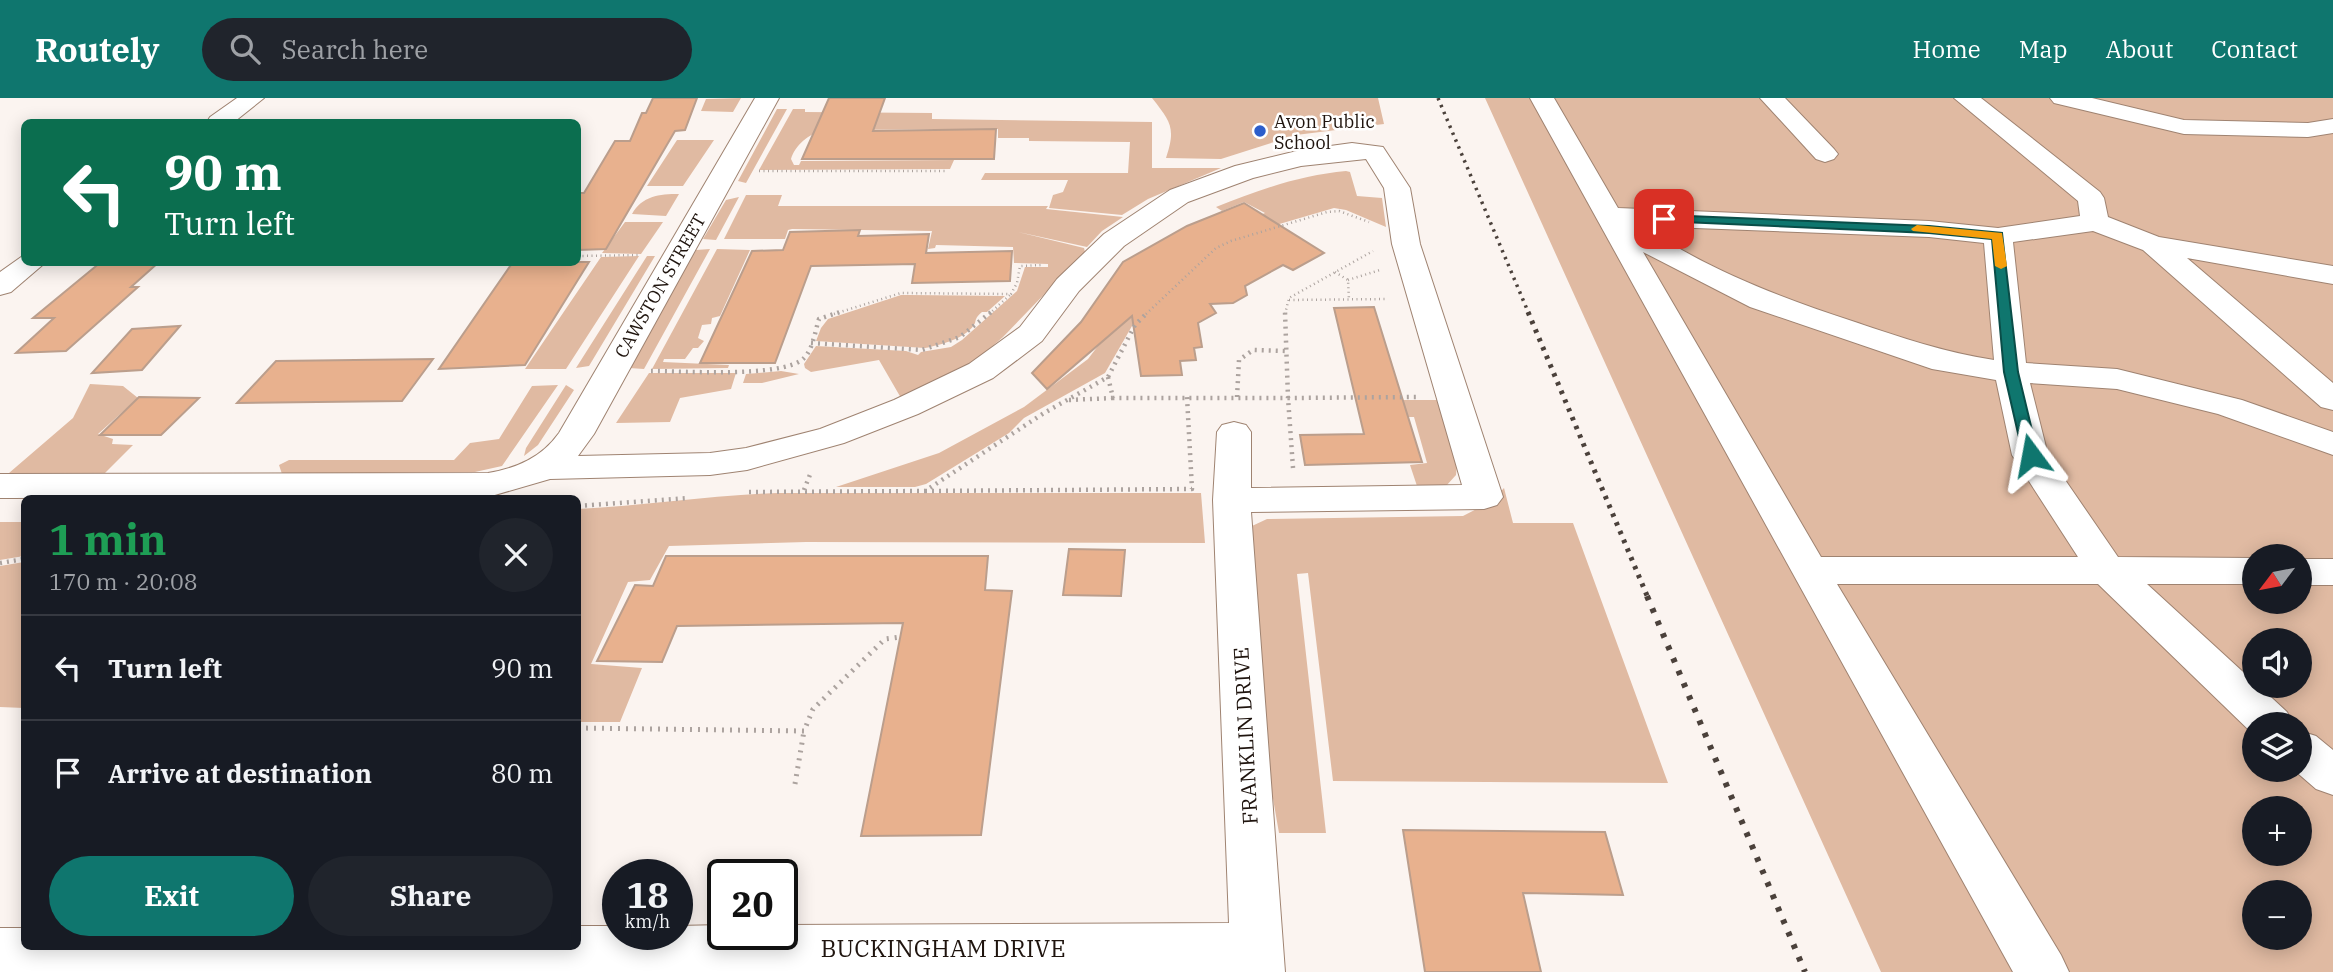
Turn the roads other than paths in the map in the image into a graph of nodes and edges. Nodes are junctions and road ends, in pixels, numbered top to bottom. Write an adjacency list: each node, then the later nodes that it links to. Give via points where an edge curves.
1 (251, 98): 7 (street)
2 (767, 98): 21 (street, CAWSTON STREET, via 571,442)
3 (1542, 98): 10 (street)
4 (1772, 98): 9 (street)
5 (1966, 98): 11 (street, via 2091,198)
6 (2062, 98): 8 (street, via 2184,127 2308,131)
7 (223, 119)
8 (2333, 126)
9 (1825, 154)
10 (1611, 216): 12 (street); 17 (street, via 1661,251 1762,301 1943,362); 25 (street)
11 (2095, 222): 12 (street); 13 (street)
12 (1998, 236): 17 (street)
13 (2153, 244): 15 (street); 18 (street)
14 (27, 266): 16 (street)
15 (2333, 275)
16 (0, 286)
17 (2011, 372): 20 (street, via 2117,379 2230,407); 24 (street, via 2031,455)
18 (2333, 400)
19 (1234, 432): 23 (street, FRANKLIN DRIVE)
20 (2333, 444)
21 (546, 468): 22 (street, via 521,480 488,485); 23 (street, via 710,464 832,436 981,371 1031,334 1068,285 1114,240 1179,196 1244,172 1301,158 1374,152 1396,188 1406,244 1485,498)
22 (0, 486)
23 (1231, 500): 33 (street, FRANKLIN DRIVE)
24 (2106, 569): 25 (street); 26 (street); 29 (street)
25 (1809, 570): 35 (street)
26 (2242, 571)
27 (2312, 572): 28 (street)
28 (2333, 572)
29 (2257, 712)
30 (2312, 759): 31 (street)
31 (2333, 776)
32 (0, 952): 34 (street, BUCKINGHAM DRIVE)
33 (1258, 960): 34 (street, BUCKINGHAM DRIVE)
34 (358, 961)
35 (2042, 972)

